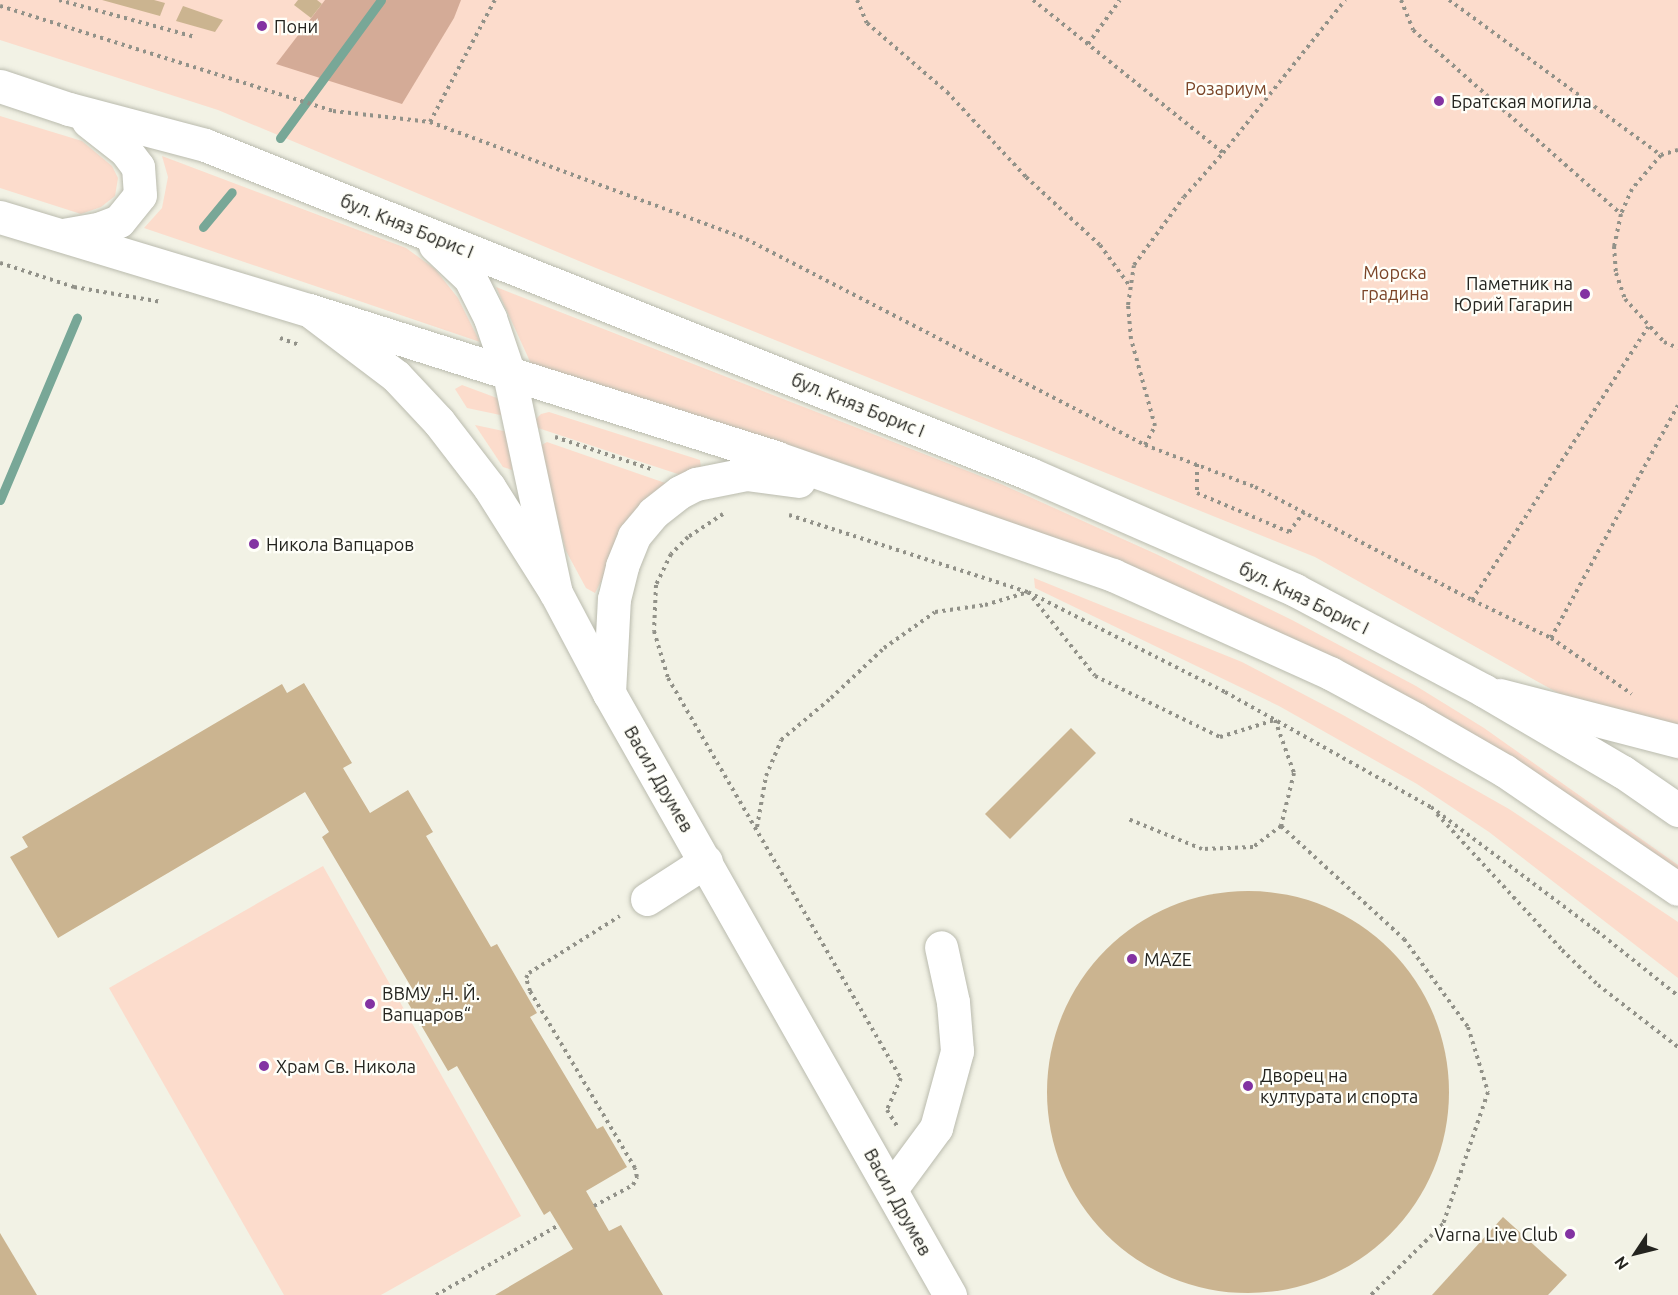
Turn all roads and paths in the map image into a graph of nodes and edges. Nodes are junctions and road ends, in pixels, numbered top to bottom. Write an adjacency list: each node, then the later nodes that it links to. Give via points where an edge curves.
1 (59, 0): 10 (path)
2 (495, 0): 14 (path)
3 (857, 0): 23 (path, via 867,23 947,92 1026,177 1100,245)
4 (1033, 0): 11 (path)
5 (1120, 0): 11 (path)
6 (1345, 0): 16 (path)
7 (1401, 0): 18 (path, via 1413,30)
8 (1449, 0): 17 (path)
9 (0, 6): 14 (path, via 333,111)
10 (195, 37)
11 (1088, 44): 16 (path)
12 (0, 86): 13 (main road, бул. Княз Борис I)
13 (69, 109): 20 (main road, бул. Княз Борис I, via 204,145); 21 (main road, via 103,130 125,150 138,167 140,195 119,221)
14 (430, 122): 33 (path, via 746,239)
15 (1678, 150): 17 (path)
16 (1222, 153): 23 (path, via 1134,265)
17 (1660, 155): 18 (path, via 1632,189)
18 (1621, 214): 26 (path, via 1614,246 1616,273 1625,299)
19 (0, 217): 21 (main road)
20 (417, 230): 30 (main road, via 470,278 490,318); 44 (main road, бул. Княз Борис I, via 1030,474 1294,590)
21 (58, 235): 25 (main road)
22 (0, 263): 24 (path, via 74,287)
23 (1129, 285): 33 (path, via 1131,339 1155,426)
24 (173, 304)
25 (309, 310): 30 (main road); 41 (main road, Васил Друмев, via 396,376 439,422 489,487)
26 (1648, 327): 28 (path, via 1664,342); 42 (path)
27 (277, 337): 29 (path)
28 (1678, 348)
29 (307, 349)
30 (509, 374): 32 (main road); 36 (main road)
31 (1678, 405): 43 (path)
32 (521, 426): 35 (path); 41 (main road)
33 (1145, 445): 34 (path)
34 (1197, 464): 39 (path); 39 (path, via 1197,493 1289,532)
35 (696, 484): 36 (main road, via 746,474); 45 (main road, via 653,513 634,536 614,600)
36 (879, 492): 55 (main road, via 1113,575 1330,673 1505,771)
37 (730, 510): 53 (path, via 688,537 671,554 656,585 654,631 668,678)
38 (777, 512): 40 (path)
39 (1304, 512): 42 (path)
40 (1028, 592): 47 (path); 47 (path, via 1095,676 1220,737); 53 (path, via 985,605 935,612 884,648 781,740 766,776)
41 (556, 593): 45 (main road, Васил Друмев)
42 (1472, 600): 43 (path)
43 (1551, 638): 46 (path)
44 (1483, 690): 48 (main road); 50 (main road, бул. Княз Борис I, via 1623,772)
45 (609, 693): 54 (main road, Васил Друмев)
46 (1641, 697)
47 (1275, 720): 49 (path); 52 (path, via 1294,773)
48 (1678, 741)
49 (1431, 807): 58 (path); 59 (path, via 1576,964)
50 (1678, 810)
51 (1128, 819): 52 (path, via 1202,849 1253,847)
52 (1281, 826): 66 (path, via 1404,939 1468,1027 1488,1092 1443,1224)
53 (757, 827): 60 (path, via 902,1078 887,1110)
54 (706, 861): 56 (main road); 61 (main road, Васил Друмев)
55 (1678, 889)
56 (647, 899): 62 (path, via 526,978 635,1168 637,1177 633,1185)
57 (942, 947): 60 (main road, via 953,1002 957,1051 936,1128)
58 (1678, 996)
59 (1678, 1047)
60 (916, 1158): 61 (main road)
61 (891, 1190): 65 (main road, Васил Друмев)
62 (594, 1206)
63 (559, 1226): 64 (path)
64 (436, 1295)
65 (950, 1295)
66 (1371, 1295)

